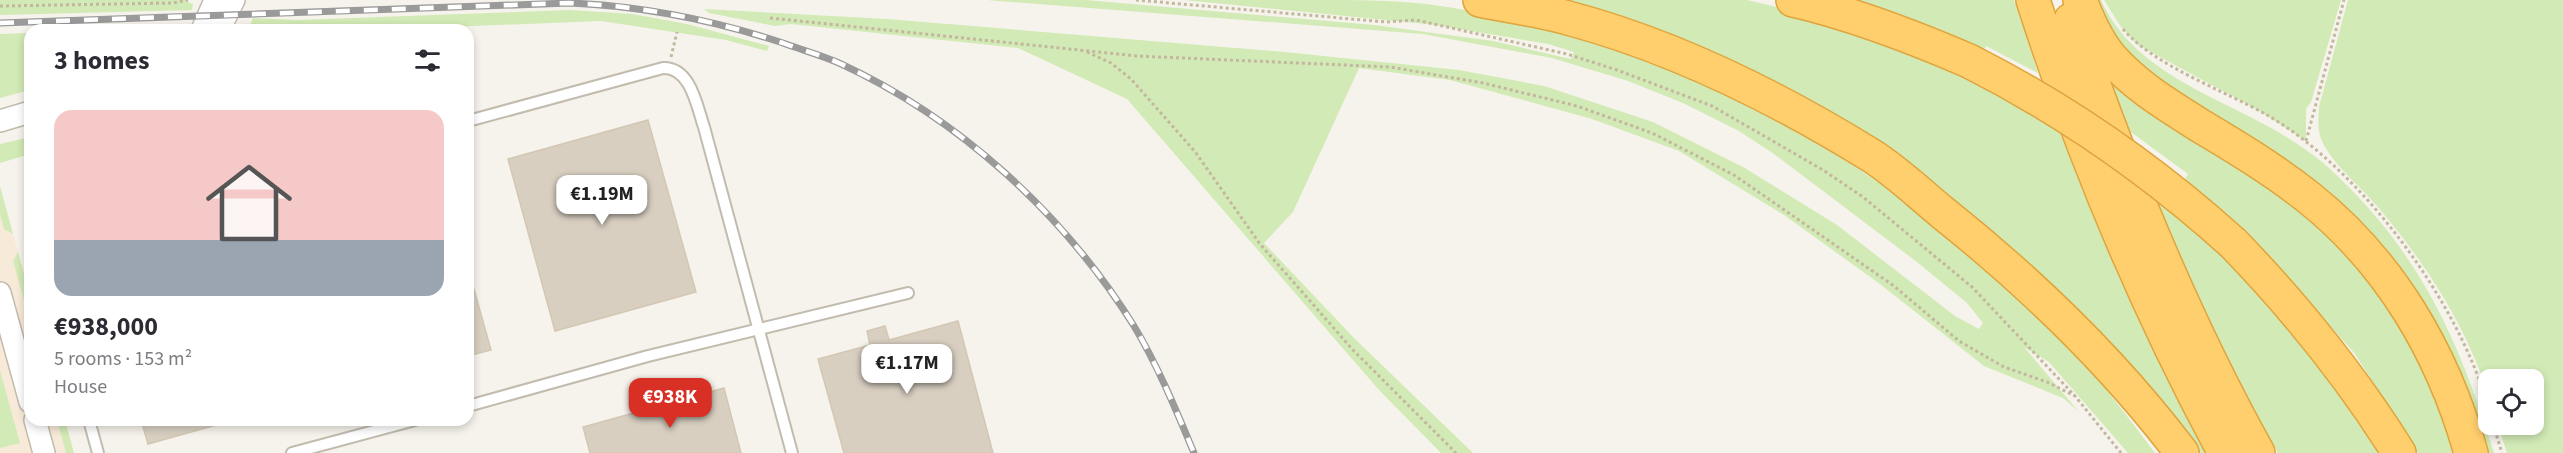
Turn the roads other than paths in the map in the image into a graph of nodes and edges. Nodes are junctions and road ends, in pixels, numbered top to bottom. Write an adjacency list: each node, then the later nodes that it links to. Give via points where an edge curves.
1 (215, 0): 8 (street)
2 (234, 0): 9 (street)
3 (1480, 0): 25 (highway, via 1568,18 1670,53 1768,97 1874,158 2035,289 2103,359)
4 (1793, 0): 28 (highway, bridge, via 1860,18 1969,61 2022,88 2112,145 2233,243 2275,287 2331,353)
5 (2033, 0): 26 (highway, via 2115,225)
6 (2064, 0): 27 (highway, via 2158,249)
7 (2080, 0): 29 (highway, via 2100,42 2124,72 2154,97 2308,197 2372,259 2415,318 2434,354)
8 (205, 24)
9 (222, 24)
10 (24, 114): 12 (street)
11 (474, 119): 15 (lane, via 668,68 678,72 689,84 704,127)
12 (0, 121)
13 (0, 293): 16 (street)
14 (908, 293): 15 (lane)
15 (758, 329): 17 (lane); 24 (lane)
16 (24, 380)
17 (474, 404)
18 (37, 426): 21 (street)
19 (91, 426): 22 (lane)
20 (393, 426): 23 (lane)
21 (44, 453)
22 (98, 453)
23 (292, 453)
24 (792, 453)
25 (2182, 453)
26 (2225, 453)
27 (2258, 453)
28 (2399, 453)
29 (2471, 453)

